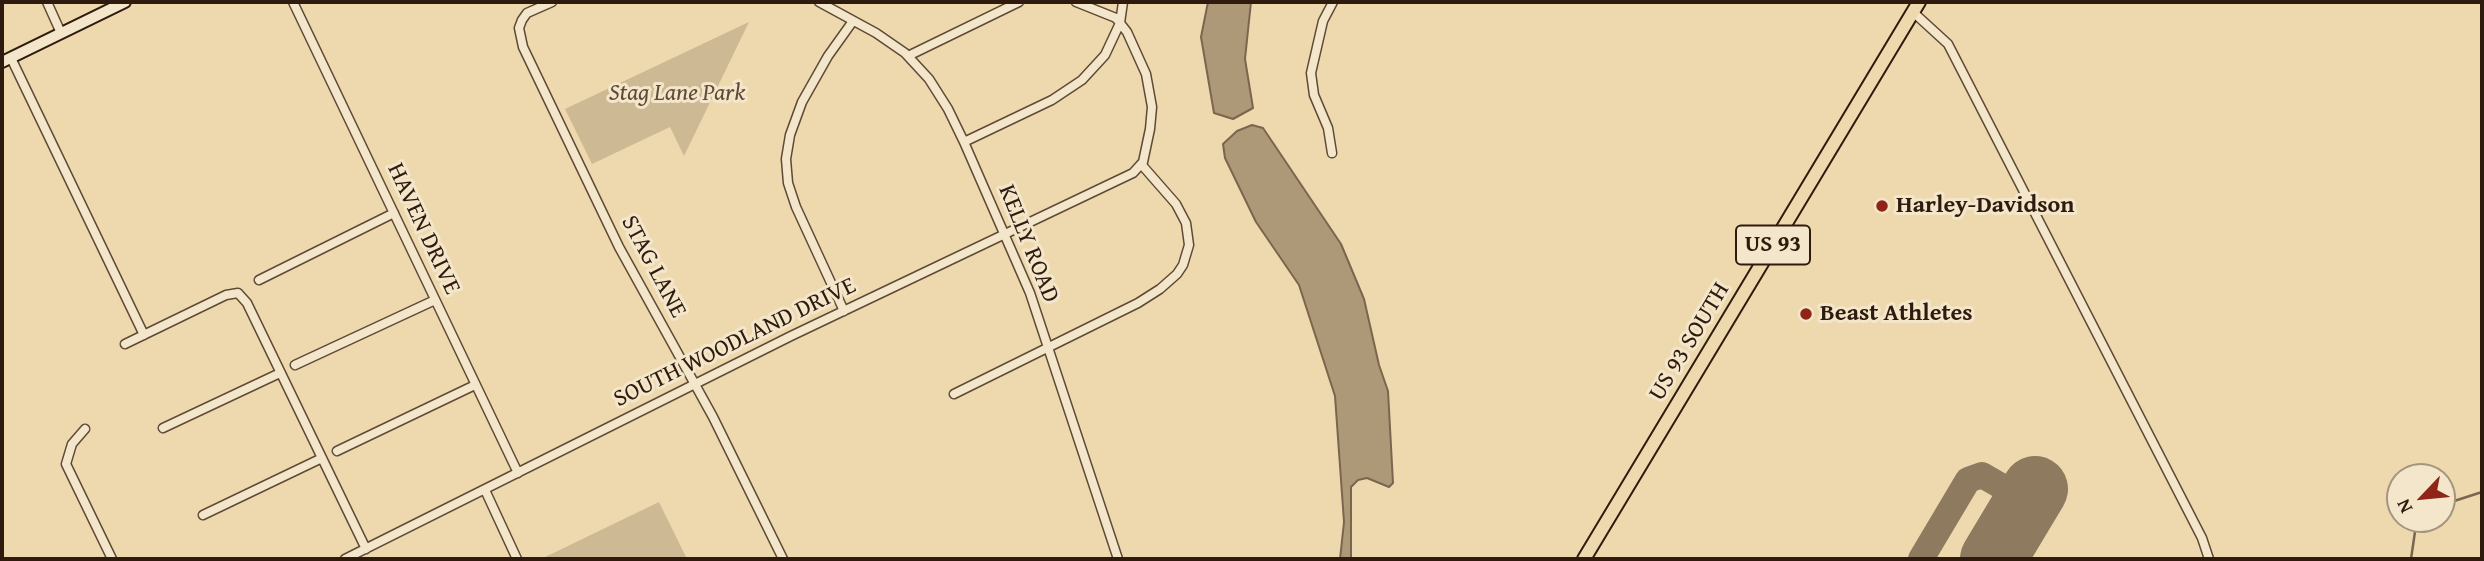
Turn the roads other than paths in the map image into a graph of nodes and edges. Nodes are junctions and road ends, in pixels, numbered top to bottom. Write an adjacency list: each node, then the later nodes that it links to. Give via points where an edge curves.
1 (47, 2): 13 (street)
2 (125, 2): 13 (main road)
3 (293, 2): 19 (street, HAVEN DRIVE)
4 (552, 2): 30 (street, STAG LANE, via 522,20 523,47 636,280)
5 (819, 2): 11 (street, KELLY ROAD)
6 (1019, 2): 14 (street)
7 (1076, 2): 12 (street)
8 (1123, 2): 12 (street)
9 (1333, 2): 17 (street, via 1323,22 1311,73)
10 (1916, 7): 45 (main road, US 93 SOUTH / US 93); 46 (street, via 1948,44)
11 (853, 21): 14 (street, KELLY ROAD); 23 (street, via 802,102 786,159 791,195)
12 (1120, 23): 16 (street, via 1105,55 1073,88); 18 (street, via 1140,55 1151,96 1150,129)
13 (61, 33): 15 (main road)
14 (908, 56): 16 (street, KELLY ROAD, via 929,79)
15 (6, 60): 24 (street)
16 (964, 142): 20 (street, KELLY ROAD)
17 (1332, 153)
18 (1141, 164): 20 (street, SOUTH WOODLAND DRIVE, via 1133,173); 26 (street, via 1176,204 1186,223 1189,245 1183,265 1169,282 1138,303)
19 (394, 213): 21 (street); 22 (street, HAVEN DRIVE)
20 (1005, 234): 23 (street, SOUTH WOODLAND DRIVE); 26 (street, KELLY ROAD)
21 (258, 280)
22 (435, 300): 27 (street); 29 (street, HAVEN DRIVE)
23 (844, 311): 30 (street, SOUTH WOODLAND DRIVE)
24 (144, 335): 25 (street); 28 (street, via 238,293)
25 (125, 344)
26 (1048, 346): 31 (street); 44 (street, KELLY ROAD)
27 (295, 365)
28 (280, 373): 32 (street); 35 (street)
29 (475, 385): 34 (street); 36 (street, HAVEN DRIVE)
30 (695, 385): 36 (street, SOUTH WOODLAND DRIVE); 43 (street, STAG LANE)
31 (954, 394)
32 (163, 428)
33 (85, 429): 40 (street, via 72,444 66,464)
34 (338, 451)
35 (322, 458): 38 (street); 39 (street)
36 (518, 473): 37 (street, SOUTH WOODLAND DRIVE)
37 (485, 490): 39 (street, SOUTH WOODLAND DRIVE); 42 (street)
38 (203, 515)
39 (366, 549): 41 (street, SOUTH WOODLAND DRIVE)
40 (112, 559)
41 (345, 559)
42 (517, 559)
43 (783, 559)
44 (1118, 559)
45 (1584, 559)
46 (2209, 559)

